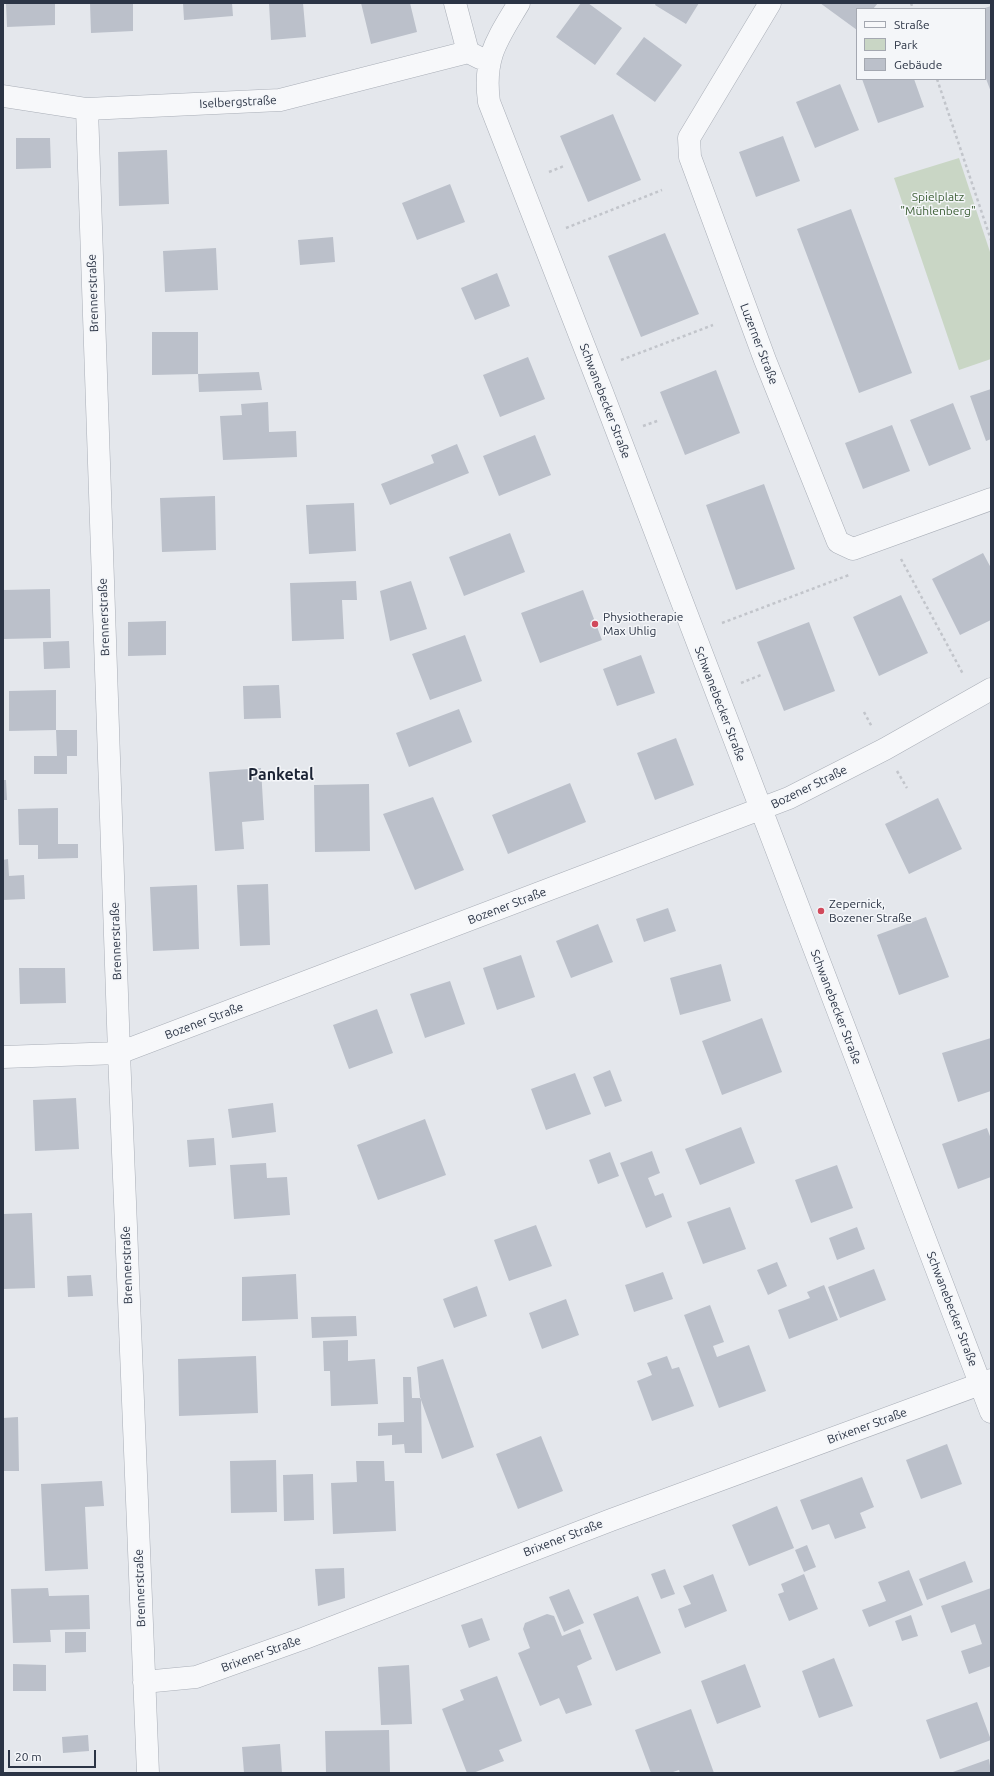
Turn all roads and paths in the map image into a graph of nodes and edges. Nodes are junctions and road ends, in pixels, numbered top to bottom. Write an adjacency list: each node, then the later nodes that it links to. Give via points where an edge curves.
1 (454, 3): 4 (street)
2 (519, 3): 5 (street, Schwanebecker Straße)
3 (770, 3): 16 (street, Luzerner Straße, via 689,138 690,156 765,360 838,542 853,549)
4 (468, 52): 5 (street); 8 (street, Iselbergstraße, via 280,100)
5 (488, 63): 12 (street, Schwanebecker Straße, via 486,83 489,102)
6 (937, 80): 13 (path)
7 (3, 96): 8 (street, Iselbergstraße)
8 (87, 109): 22 (street, Brennerstraße)
9 (564, 166): 10 (path)
10 (549, 172)
11 (662, 190): 12 (path)
12 (541, 237): 21 (street, Schwanebecker Straße)
13 (991, 240)
14 (713, 325): 15 (path)
15 (621, 360)
16 (991, 499)
17 (899, 557): 20 (path)
18 (852, 574): 19 (path)
19 (722, 623)
20 (983, 693): 21 (street, Bozener Straße, via 885,749)
21 (760, 810): 22 (street, Bozener Straße); 24 (street, Schwanebecker Straße)
22 (119, 1053): 23 (street, Bozener Straße); 26 (street, Brennerstraße)
23 (3, 1057)
24 (986, 1382): 25 (street, Schwanebecker Straße); 26 (street, Brixener Straße, via 611,1520 239,1662 196,1677)
25 (991, 1412)
26 (144, 1682): 27 (street, Brennerstraße)
27 (148, 1773)

